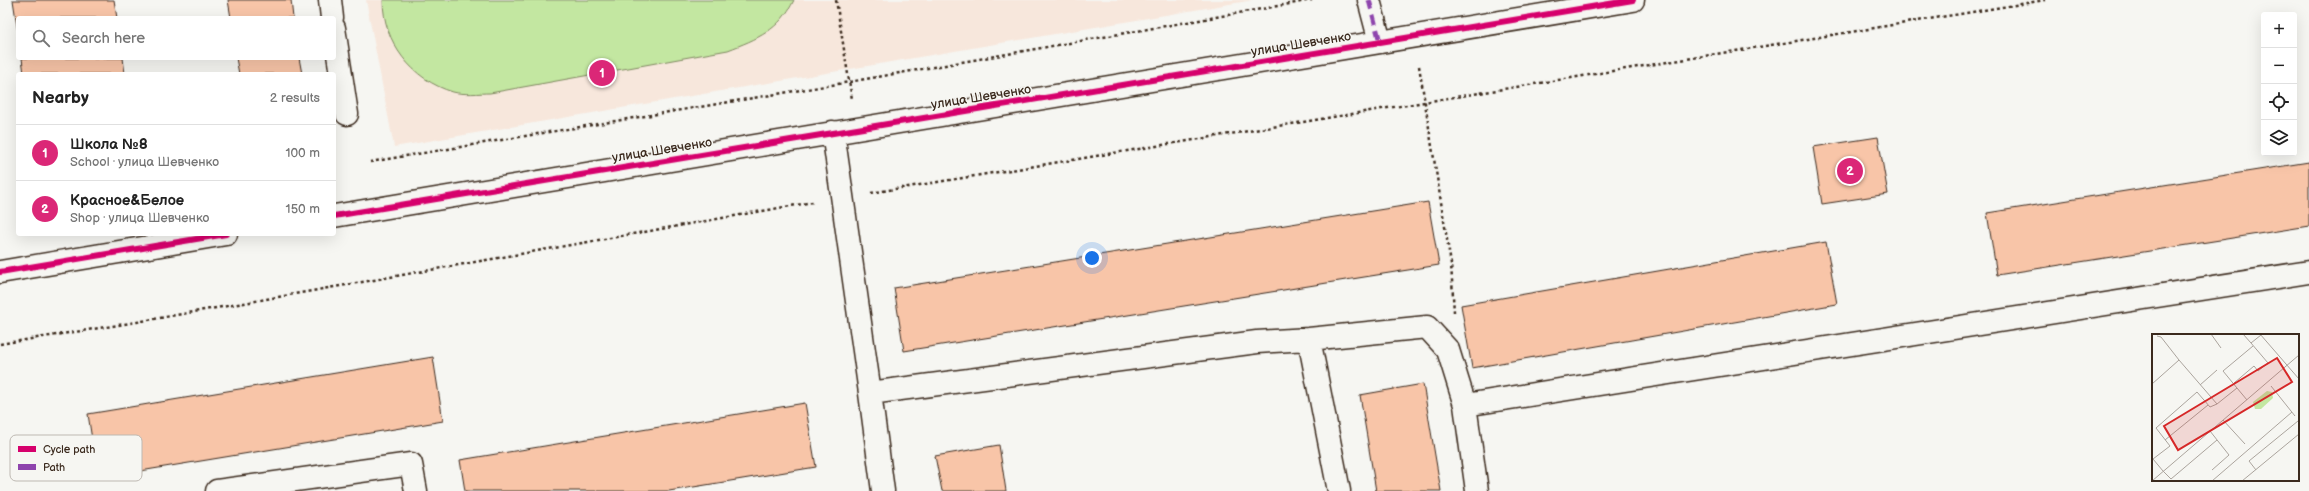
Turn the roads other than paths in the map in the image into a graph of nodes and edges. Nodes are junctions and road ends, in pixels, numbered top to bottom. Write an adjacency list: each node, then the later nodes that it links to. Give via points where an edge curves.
1 (330, 0): 4 (street)
2 (1369, 0): 6 (street)
3 (1633, 0): 6 (street, улица Шевченко)
4 (332, 16)
5 (336, 41): 7 (street)
6 (1380, 42): 8 (street, улица Шевченко)
7 (347, 114)
8 (833, 132): 9 (street, улица Шевченко); 14 (street)
9 (336, 216)
10 (214, 236): 11 (street)
11 (0, 272)
12 (2309, 272): 15 (street)
13 (1309, 339): 14 (street, via 1257,342); 15 (street, via 1426,327 1448,350); 19 (street)
14 (870, 393): 18 (street)
15 (1465, 405): 20 (street)
16 (217, 491): 17 (street, via 411,464)
17 (416, 491)
18 (884, 491)
19 (1339, 491)
20 (1477, 491)

